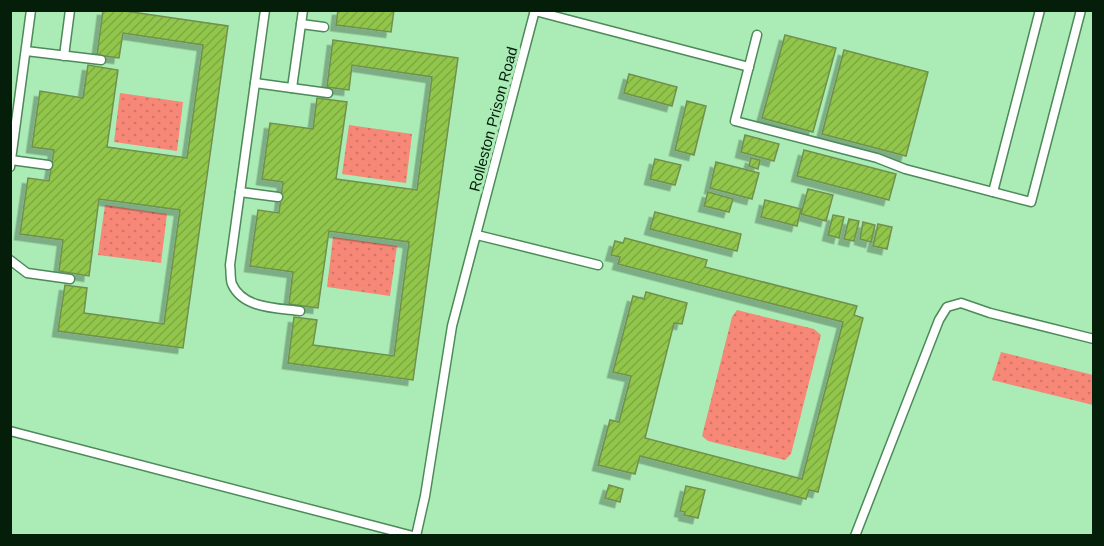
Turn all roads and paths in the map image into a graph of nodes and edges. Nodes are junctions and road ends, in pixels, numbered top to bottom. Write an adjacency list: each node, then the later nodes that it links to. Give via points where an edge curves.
1 (32, 10): 11 (lane)
2 (70, 10): 12 (lane)
3 (265, 10): 15 (lane)
4 (303, 10): 8 (lane)
5 (1040, 10): 21 (lane)
6 (1081, 10): 21 (lane, via 1031,202)
7 (535, 11): 14 (lane); 23 (lane, Rolleston Prison Road)
8 (301, 24): 9 (lane); 16 (lane)
9 (324, 27)
10 (757, 35): 14 (lane)
11 (26, 51): 12 (lane); 18 (lane)
12 (64, 56): 13 (lane)
13 (101, 60)
14 (749, 67): 21 (lane, via 735,121)
15 (255, 83): 16 (lane); 20 (lane)
16 (292, 88): 17 (lane)
17 (328, 93)
18 (11, 164): 19 (lane)
19 (48, 165)
20 (240, 192): 22 (lane); 27 (lane, via 230,265 232,284 244,299 262,306)
21 (993, 192)
22 (278, 197)
23 (477, 235): 25 (lane); 30 (lane, Rolleston Prison Road, via 452,326 425,496)
24 (10, 260): 26 (lane, via 27,273)
25 (598, 265)
26 (70, 279)
27 (300, 311)
28 (1094, 339): 31 (lane, via 961,303 947,307)
29 (10, 431): 30 (lane)
30 (414, 536)
31 (855, 536)

